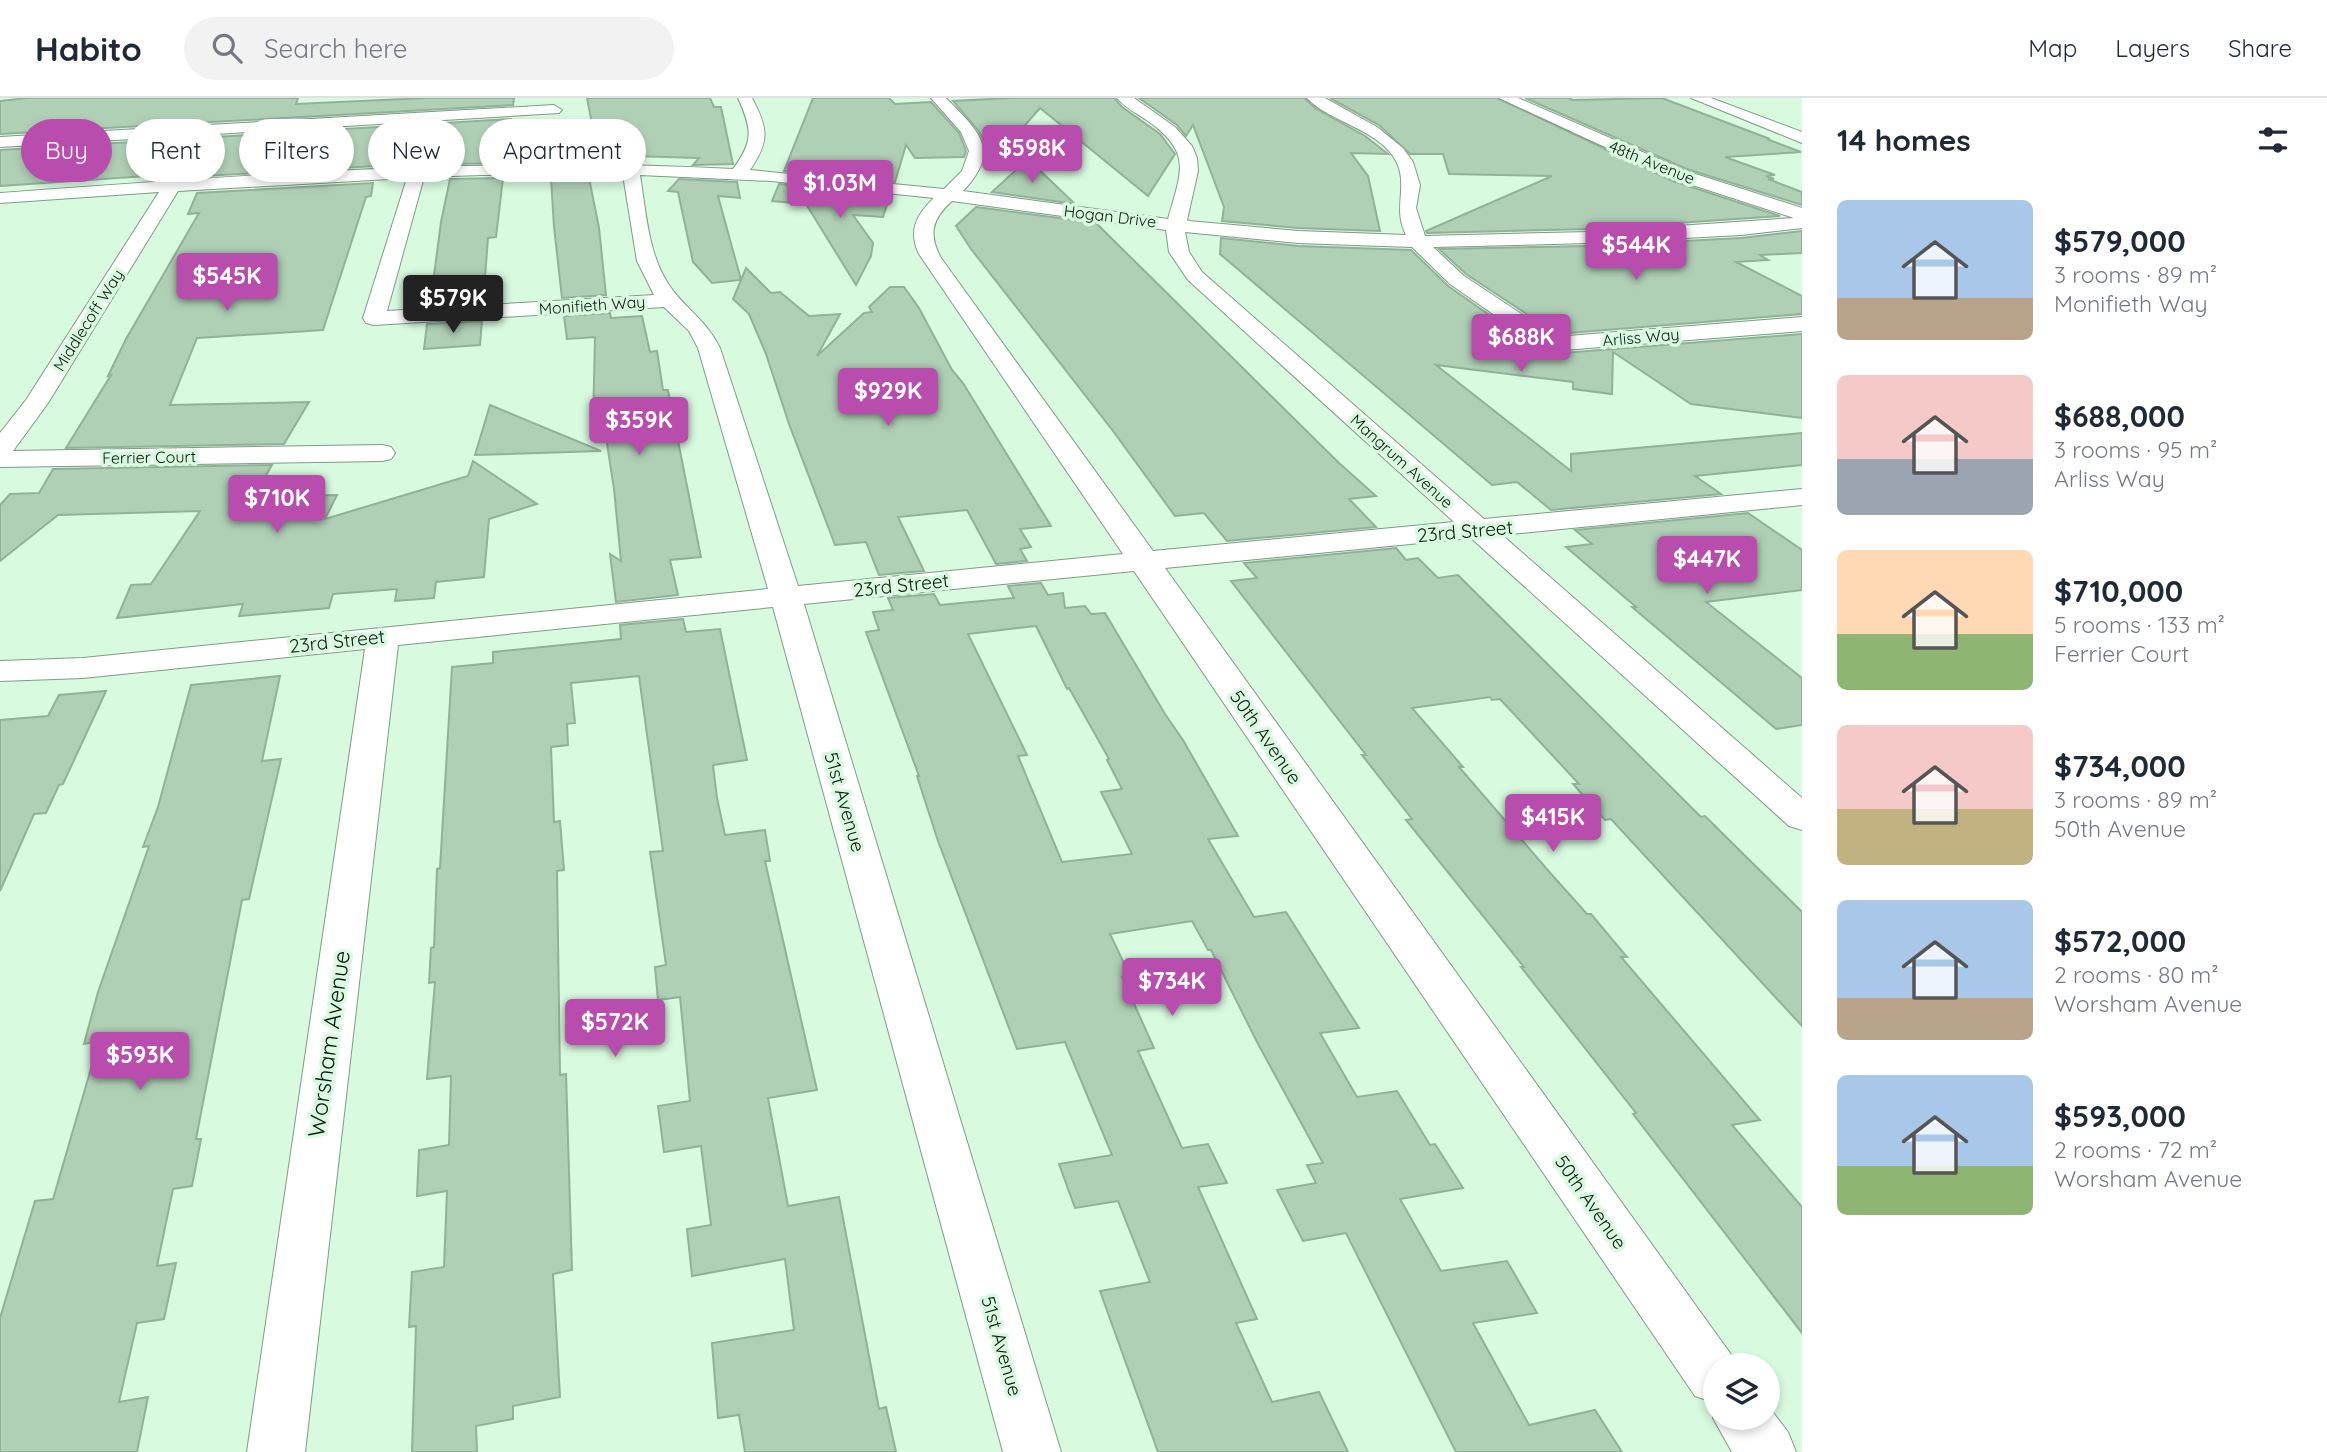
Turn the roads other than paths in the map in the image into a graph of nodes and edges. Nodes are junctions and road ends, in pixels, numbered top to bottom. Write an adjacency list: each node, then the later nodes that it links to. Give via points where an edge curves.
1 (745, 98): 12 (street, via 760,134 757,147)
2 (938, 98): 16 (street, 50th Avenue, via 978,147 972,171)
3 (1124, 98): 20 (street, Mangrum Avenue, via 1171,132 1189,156)
4 (1314, 98): 21 (street, Arliss Way, via 1371,130 1405,162 1411,185 1407,208)
5 (1506, 98): 18 (street, 48th Avenue, via 1680,174)
6 (1698, 98): 8 (street)
7 (553, 104): 9 (street)
8 (1802, 138)
9 (0, 142)
10 (646, 169): 12 (street, Hogan Drive)
11 (368, 173): 15 (street, Hogan Drive)
12 (739, 173): 16 (street, Hogan Drive)
13 (414, 182): 22 (street, Monifieth Way, via 374,318)
14 (633, 182): 22 (street, 51st Avenue, via 650,272)
15 (172, 186): 17 (street, Hogan Drive); 24 (street, Middlecoff Way)
16 (948, 195): 20 (street, Hogan Drive); 31 (street, 50th Avenue, via 922,228 926,248)
17 (0, 198)
18 (1802, 214)
19 (1802, 222): 21 (street, Hogan Drive, via 1544,240)
20 (1177, 225): 21 (street, Hogan Drive); 30 (street, Mangrum Avenue, via 1177,252 1195,276)
21 (1419, 243): 23 (street, Arliss Way, via 1457,280 1551,344)
22 (671, 300): 32 (street, 51st Avenue, via 691,317 709,348)
23 (1802, 324)
24 (36, 403): 25 (street); 26 (street, Middlecoff Way)
25 (0, 406)
26 (0, 451)
27 (382, 453): 28 (street, Ferrier Court)
28 (0, 459)
29 (1799, 500): 30 (street, 23rd Street)
30 (1479, 529): 31 (street, 23rd Street); 35 (street, Mangrum Avenue)
31 (1143, 561): 32 (street, 23rd Street); 36 (street, 50th Avenue)
32 (786, 596): 33 (street, 23rd Street); 39 (street, 51st Avenue)
33 (383, 636): 34 (street, 23rd Street, via 83,668); 38 (street, Worsham Avenue)
34 (0, 671)
35 (1802, 818)
36 (1703, 1361)
37 (1751, 1430): 40 (street)
38 (276, 1452)
39 (1032, 1452)
40 (1767, 1452)

